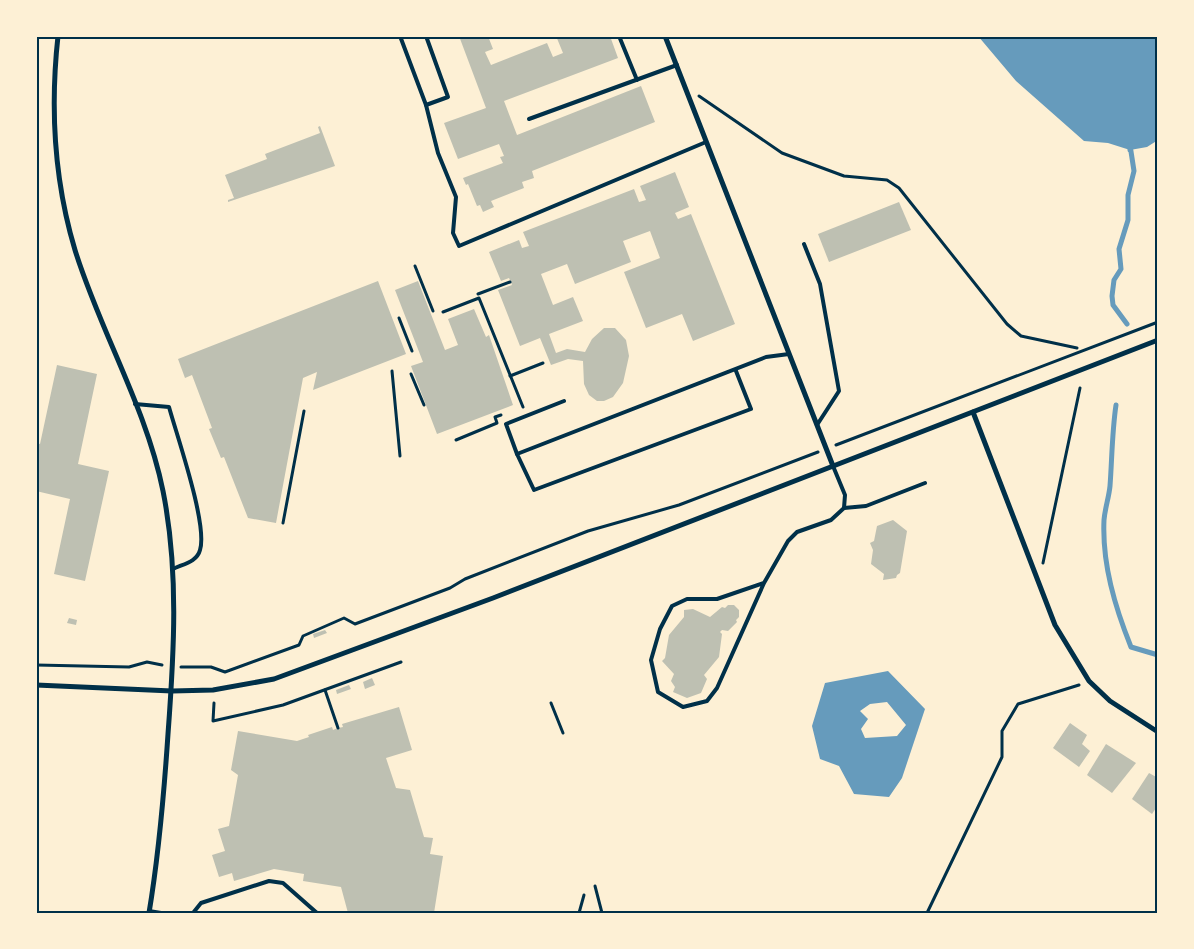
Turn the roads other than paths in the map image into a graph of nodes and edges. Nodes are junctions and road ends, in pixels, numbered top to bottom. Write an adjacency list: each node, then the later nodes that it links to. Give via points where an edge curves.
1 (58, 36): 16 (street, via 53,117 63,199 75,250)
2 (400, 36): 8 (lane)
3 (426, 36): 8 (lane, via 448,97)
4 (620, 36): 7 (lane)
5 (666, 36): 6 (street)
6 (677, 65): 7 (lane); 10 (street)
7 (637, 80): 9 (lane)
8 (426, 105): 10 (lane, via 438,153 456,197 453,233 459,246)
9 (529, 119)
10 (706, 142): 13 (street)
11 (804, 244): 18 (lane, via 820,284 839,390)
12 (1158, 340): 17 (street)
13 (789, 354): 14 (lane, via 766,357); 18 (street)
14 (736, 371): 19 (lane); 19 (lane, via 751,409 534,490)
15 (564, 401): 19 (lane, via 506,424)
16 (135, 404): 23 (street, via 163,491); 23 (lane, via 169,407 199,515 200,551 194,561)
17 (973, 412): 20 (street); 27 (street, via 1055,624 1089,681 1110,701)
18 (817, 425): 20 (street)
19 (517, 454)
20 (833, 466): 22 (lane, via 845,495); 26 (street, via 274,680 213,690)
21 (925, 483): 22 (lane, via 866,506)
22 (844, 508): 24 (lane, via 830,520 797,532 788,541)
23 (173, 569): 26 (street)
24 (764, 583): 24 (lane, via 718,599 687,599 672,606 650,660 658,692 683,707 708,700 717,688)
25 (36, 685): 26 (street)
26 (172, 691): 28 (street, via 158,862)
27 (1158, 732)
28 (149, 912): 29 (lane)
29 (161, 913)
30 (193, 913): 31 (lane, via 201,903 270,881 283,883)
31 (317, 913)

